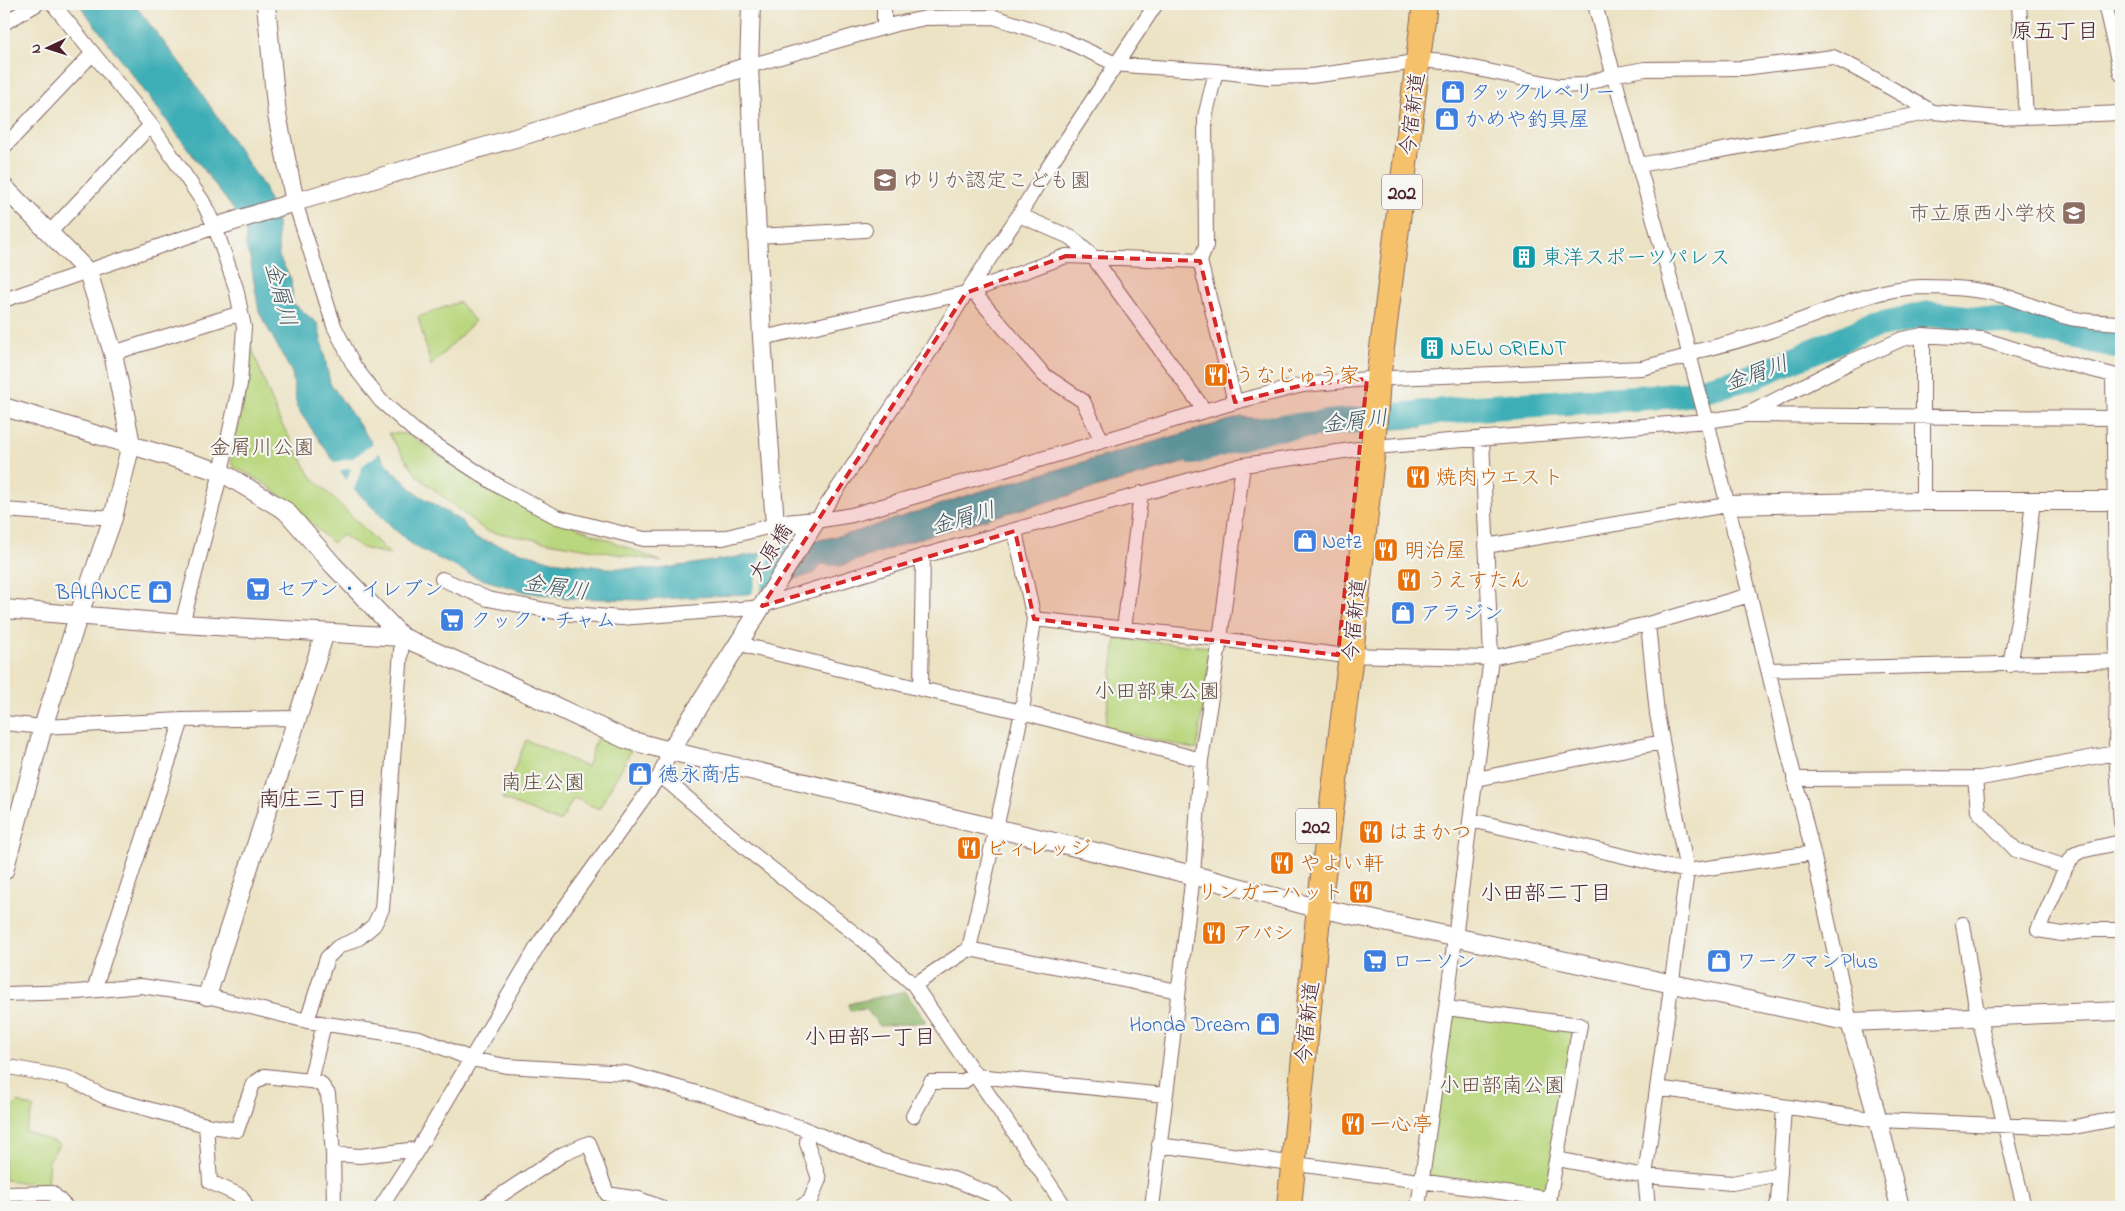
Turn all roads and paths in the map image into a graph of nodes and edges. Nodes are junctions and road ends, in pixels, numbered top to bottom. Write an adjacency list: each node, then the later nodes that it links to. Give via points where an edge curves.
1 (37, 4): 12 (street)
2 (53, 4): 14 (street)
3 (266, 4): 28 (street)
4 (751, 4): 17 (street)
5 (884, 4): 13 (street)
6 (1156, 4): 16 (street)
7 (1409, 4): 15 (highway, 今宿新道 / 202)
8 (1425, 4): 15 (highway, 今宿新道 / 202)
9 (1595, 4): 20 (street)
10 (2019, 4): 23 (street)
11 (2105, 4): 19 (street)
12 (4, 23)
13 (884, 27): 16 (street, via 926,18 994,17 1062,39); 17 (street)
14 (93, 53): 24 (street); 25 (street)
15 (1411, 62): 18 (street, via 1302,76 1268,77); 20 (street, via 1445,62 1559,86 1583,85); 46 (highway, 今宿新道 / 202)
16 (1116, 64): 18 (street); 29 (street, via 1046,169)
17 (748, 66): 28 (street); 33 (street)
18 (1216, 70): 35 (street, via 1205,117 1206,246)
19 (2121, 74)
20 (1612, 75): 21 (street, via 1645,69 1744,68 1833,58); 26 (street)
21 (1933, 112): 23 (street); 26 (street)
22 (2121, 113): 23 (street)
23 (2026, 117)
24 (151, 125): 30 (street, via 203,202); 32 (street)
25 (4, 147)
26 (1639, 165): 44 (street)
27 (4, 187): 32 (street)
28 (286, 204): 30 (street); 68 (street, via 334,326 354,366 380,400 416,432 500,487 557,517 644,539 722,538)
29 (1019, 216): 34 (street, via 1072,238); 37 (street)
30 (214, 227): 36 (street); 39 (street, via 236,288)
31 (864, 230): 33 (street)
32 (49, 233): 36 (street)
33 (757, 236): 42 (street)
34 (1093, 257): 35 (street); 37 (street, via 1066,256); 49 (street)
35 (1200, 261): 47 (street)
36 (88, 272): 38 (street); 43 (street)
37 (966, 293): 42 (street); 55 (street, via 975,294 1044,375 1083,401); 67 (street)
38 (4, 300)
39 (241, 313): 43 (street); 59 (street, via 244,326 240,384)
40 (2121, 323): 44 (street, via 2049,313 2002,295 1946,287 1919,287 1864,296 1803,320)
41 (1922, 335): 45 (street, via 1982,339); 50 (street, via 1902,339 1850,362); 51 (street)
42 (762, 338): 68 (street)
43 (112, 353): 56 (street)
44 (1688, 354): 46 (street, via 1642,368); 53 (street)
45 (2117, 375): 52 (street)
46 (1372, 380): 47 (street, via 1302,385); 57 (highway, 今宿新道 / 202)
47 (1235, 402): 49 (street)
48 (4, 407): 56 (street)
49 (1205, 411): 55 (street)
50 (1746, 416): 51 (street); 53 (street)
51 (1922, 416): 52 (street); 61 (street)
52 (2113, 418): 63 (street)
53 (1707, 421): 54 (street); 64 (street)
54 (1482, 438): 57 (street); 70 (street)
55 (1102, 441): 67 (street, via 852,515)
56 (131, 444): 59 (street); 66 (street)
57 (1366, 447): 58 (street); 85 (highway, 今宿新道 / 202)
58 (1243, 464): 60 (street); 83 (street)
59 (221, 472): 78 (street); 82 (street, via 286,512)
60 (1142, 494): 69 (street); 80 (street)
61 (1923, 500): 62 (street); 64 (street)
62 (2033, 500): 63 (street); 88 (street, via 2022,598)
63 (2118, 501): 87 (street)
64 (1728, 505): 70 (street); 73 (street)
65 (4, 510): 66 (street)
66 (113, 518): 76 (street)
67 (816, 521): 68 (street); 74 (street, 大原橋)
68 (775, 525)
69 (1015, 530): 71 (street); 77 (street)
70 (1486, 546): 86 (street)
71 (923, 556): 74 (street); 90 (street)
72 (442, 579): 74 (street, via 488,599 578,615 621,618)
73 (1750, 595): 79 (street); 89 (street)
74 (762, 606): 84 (street, 大原橋)
75 (4, 609): 76 (street)
76 (79, 614): 78 (street); 95 (street)
77 (1034, 619): 80 (street); 91 (street)
78 (182, 624): 81 (street)
79 (1648, 624): 86 (street); 96 (street)
80 (1124, 629): 83 (street)
81 (325, 633): 82 (street); 92 (street)
82 (402, 637): 97 (street, via 625,739); 127 (street, via 382,909 374,925 359,938 338,946 327,958)
83 (1220, 639): 85 (street); 99 (street)
84 (741, 643): 90 (street); 97 (street, 大原橋)
85 (1344, 655): 86 (street); 113 (highway, 今宿新道 / 202)
86 (1491, 658): 102 (street)
87 (2119, 661): 88 (street); 98 (street)
88 (2010, 665): 89 (street)
89 (1768, 670): 103 (street)
90 (921, 689): 91 (street)
91 (1022, 712): 99 (street); 106 (street)
92 (297, 718): 93 (street); 123 (street)
93 (182, 720): 95 (street); 120 (street)
94 (4, 723): 95 (street)
95 (44, 726): 111 (street)
96 (1662, 742): 102 (street); 110 (street)
97 (670, 752): 100 (street); 106 (street)
98 (2118, 752): 101 (street); 105 (street)
99 (1201, 760): 112 (street)
100 (660, 775): 119 (street); 130 (street, via 540,942)
101 (1976, 778): 103 (street); 109 (street, via 1978,811 2016,850)
102 (1476, 779): 104 (street)
103 (1794, 779): 108 (street)
104 (1471, 820): 110 (street); 116 (street)
105 (2121, 823)
106 (995, 828): 112 (street); 117 (street)
107 (2121, 842): 109 (street, via 2081,851)
108 (1812, 853): 110 (street); 128 (street)
109 (2066, 867): 115 (street, via 2038,930 2062,934)
110 (1687, 871): 118 (street)
111 (4, 872)
112 (1192, 875): 113 (street); 121 (street)
113 (1312, 906): 116 (street); 147 (highway, 今宿新道 / 202)
114 (1963, 924): 126 (street)
115 (2121, 930)
116 (1455, 938): 118 (street); 124 (street)
117 (969, 949): 119 (street); 121 (street)
118 (1670, 982): 128 (street); 134 (street)
119 (914, 985): 132 (street)
120 (94, 990): 122 (street); 123 (street, via 141,986)
121 (1178, 991): 135 (street)
122 (4, 994)
123 (207, 996): 127 (street)
124 (1446, 1008): 146 (street, via 1580,1025); 150 (street)
125 (2121, 1011): 126 (street)
126 (1979, 1016): 128 (street); 140 (street)
127 (307, 1021): 129 (street)
128 (1850, 1022): 139 (street)
129 (324, 1024): 130 (street, via 420,1038); 133 (street)
130 (471, 1060): 142 (street, via 506,1066 626,1073); 144 (street)
131 (4, 1066): 141 (street, via 68,1078 105,1097)
132 (976, 1075): 135 (street); 137 (street, via 963,1082 931,1082); 162 (street)
133 (310, 1081): 141 (street, via 265,1076 253,1084 237,1130); 145 (street, via 320,1083 328,1094)
134 (1657, 1088): 136 (street); 149 (street)
135 (1165, 1095): 143 (street)
136 (1784, 1107): 139 (street); 148 (street)
137 (914, 1116)
138 (2121, 1118): 140 (street, via 2069,1128)
139 (1878, 1120): 140 (street); 169 (street)
140 (2004, 1124): 170 (street)
141 (206, 1125): 155 (street, via 210,1182 241,1196)
142 (808, 1131): 160 (street, via 807,1143 819,1179 810,1201); 161 (street, via 882,1161 948,1177 993,1195)
143 (1159, 1145): 147 (street); 163 (street)
144 (418, 1149): 145 (street, via 360,1156); 157 (street)
145 (333, 1154): 156 (street, via 334,1205)
146 (1557, 1159): 149 (street); 153 (street)
147 (1286, 1162): 150 (street); 164 (highway, 今宿新道 / 202); 165 (highway, 今宿新道 / 202)
148 (1780, 1174): 149 (street, via 1732,1183); 168 (street)
149 (1645, 1176): 167 (street)
150 (1421, 1181): 153 (street); 166 (street)
151 (4, 1194): 154 (street, via 52,1193)
152 (608, 1200): 158 (street, via 589,1143 563,1154); 159 (street, via 639,1199)
153 (1549, 1203)
154 (66, 1207)
155 (247, 1207)
156 (330, 1207)
157 (381, 1207)
158 (483, 1207)
159 (660, 1207)
160 (800, 1207)
161 (1008, 1207)
162 (1065, 1207)
163 (1152, 1207)
164 (1274, 1207)
165 (1289, 1207)
166 (1418, 1207)
167 (1648, 1207)
168 (1776, 1207)
169 (1900, 1207)
170 (2024, 1207)

